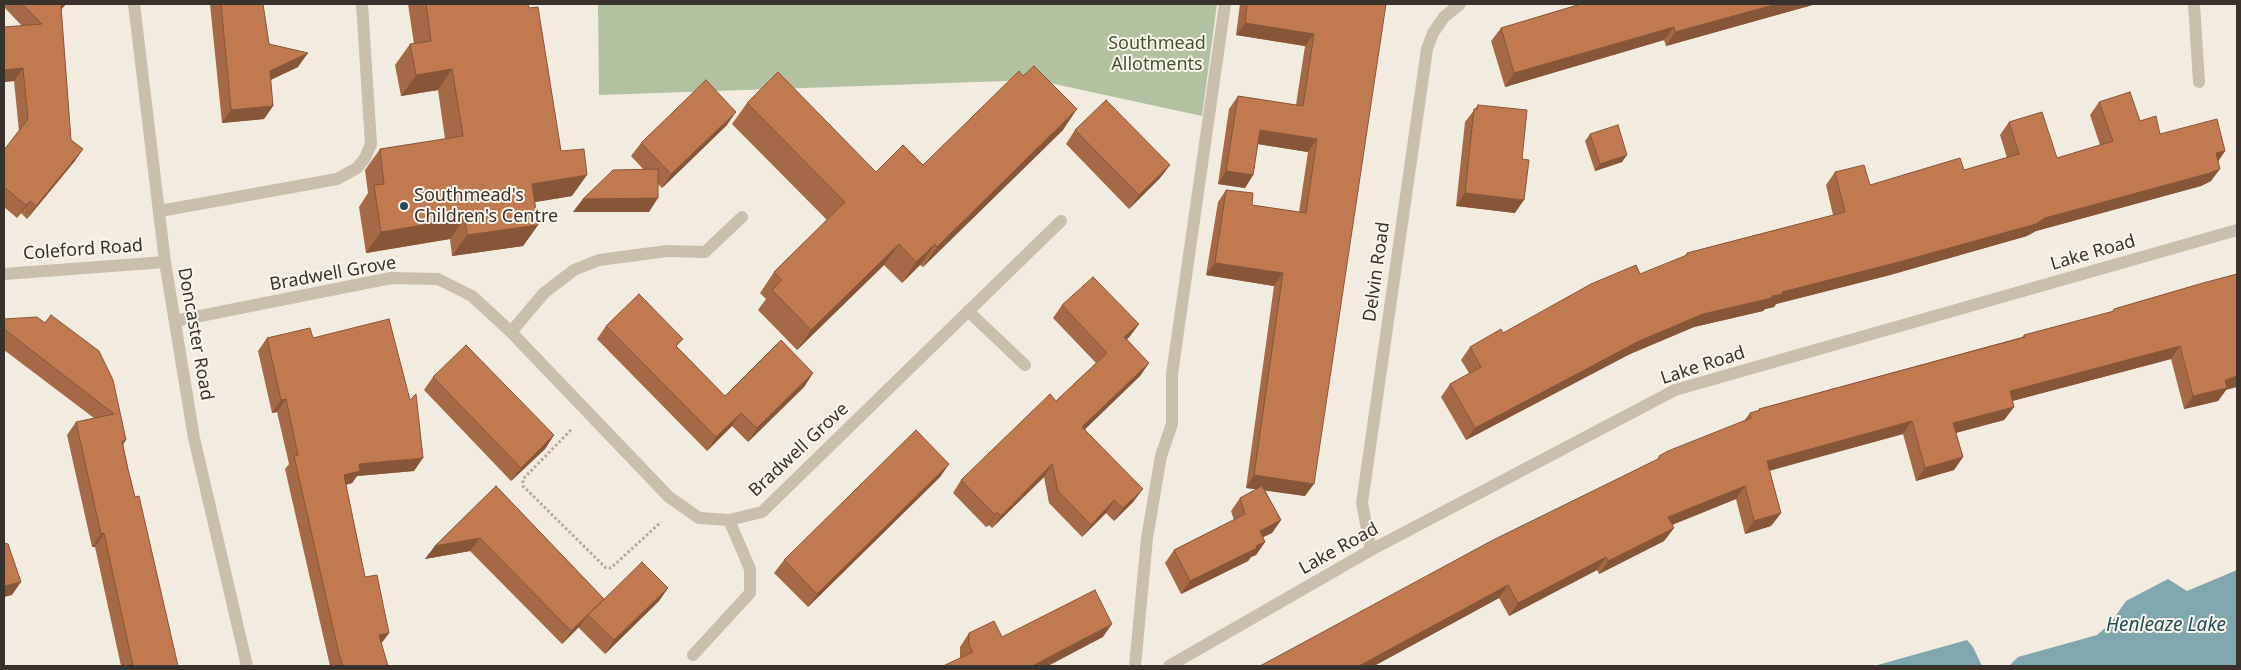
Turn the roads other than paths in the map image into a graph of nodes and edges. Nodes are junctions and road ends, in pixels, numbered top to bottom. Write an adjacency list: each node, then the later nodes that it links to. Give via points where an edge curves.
1 (134, 4): 9 (street, Doncaster Road)
2 (362, 4): 9 (street, via 371,144 366,158 357,168 337,179)
3 (1225, 4): 23 (street, via 1172,374 1172,424 1161,456 1146,538)
4 (1440, 4): 7 (street)
5 (1460, 4): 7 (street, Delvin Road)
6 (2194, 4): 8 (street)
7 (1444, 17): 20 (street, Delvin Road, via 1427,49 1362,503)
8 (2199, 82)
9 (160, 210): 13 (street, Doncaster Road)
10 (742, 217): 17 (street, via 705,252 666,251 599,260 574,270 544,293)
11 (1061, 221): 15 (street, Bradwell Grove)
12 (2237, 230): 20 (street, Lake Road, via 1675,390)
13 (165, 262): 14 (street, Coleford Road); 16 (street, Doncaster Road)
14 (4, 274)
15 (968, 311): 18 (street); 19 (street, Bradwell Grove, via 762,512)
16 (175, 321): 17 (street, Bradwell Grove, via 391,278 438,279 472,296); 22 (street, Doncaster Road, via 194,438)
17 (511, 332): 19 (street, Bradwell Grove, via 669,497 698,518)
18 (1024, 365)
19 (729, 520): 21 (street, via 750,569 750,593)
20 (1371, 550): 24 (street, Lake Road)
21 (693, 655)
22 (246, 666)
23 (1135, 666)
24 (1169, 666)

